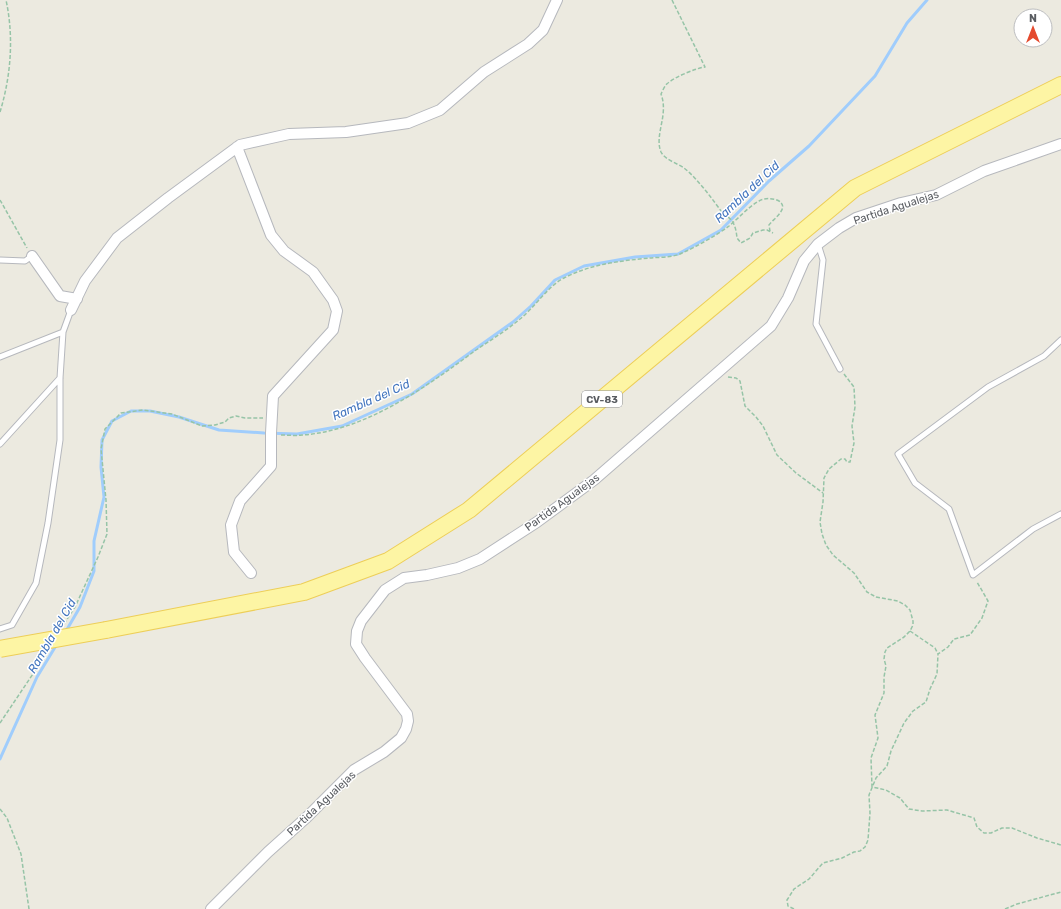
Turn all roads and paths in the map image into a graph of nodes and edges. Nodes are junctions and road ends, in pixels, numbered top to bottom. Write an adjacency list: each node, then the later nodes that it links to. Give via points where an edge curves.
1 (6, 0): 5 (path, via 11,56)
2 (556, 0): 7 (street, via 542,30 528,44 484,72 440,110 408,123 346,132 289,134)
3 (672, 0): 9 (path, via 705,67 688,72 668,83 662,91 664,110 659,137 660,149 665,157 688,172 724,215 730,217)
4 (1061, 86): 33 (main road, CV-83, bridge, via 855,188 469,510 388,561 304,592)
5 (0, 112)
6 (1061, 144): 12 (street, Partida Agualejas, via 984,171 936,195 856,218)
7 (237, 147): 15 (street, via 117,238 85,281); 23 (street, via 271,235 284,251 313,272 334,300 337,311 333,330 274,396)
8 (0, 200): 13 (path)
9 (733, 222): 10 (path, via 741,243 753,233); 10 (path, via 760,201 776,200 782,205 782,210 771,221); 24 (path, via 681,254 595,266 562,279 520,319 437,379 393,406 355,423 329,431 302,435)
10 (770, 231): 11 (path)
11 (773, 233)
12 (818, 244): 20 (street, Partida Agualejas, via 804,261 788,298 771,326); 21 (lane, via 823,260 816,324)
13 (32, 256): 14 (lane, via 25,261); 15 (street, via 60,296)
14 (0, 260)
15 (77, 299): 16 (street)
16 (71, 310): 17 (lane)
17 (63, 332): 19 (lane); 22 (lane)
18 (1061, 340): 29 (lane, via 1044,356 988,387 898,454 915,483 949,509)
19 (0, 357)
20 (721, 370): 26 (path, via 728,376 739,379 745,406 763,426 777,455 796,473); 43 (street, Partida Agualejas, via 594,480 537,522 480,559 458,568 404,578 385,590 361,621 356,644 407,714 406,729 401,738 384,752 354,770)
21 (840, 370): 26 (path, via 854,387 854,443 850,462 841,459 829,469 824,478)
22 (60, 378): 25 (lane); 31 (lane, via 60,440 36,582 12,625)
23 (272, 417): 24 (street); 30 (path, via 253,419 236,416 215,425 202,426 172,414 143,410 121,414 105,429 101,449 107,534 75,607)
24 (271, 435): 28 (street, via 271,466 240,502 231,525 234,552)
25 (0, 444)
26 (824, 493): 32 (path, via 820,522 826,546 854,572 867,592 876,597 898,601 910,610 913,621)
27 (1061, 514): 29 (lane, via 1033,528)
28 (251, 573)
29 (973, 575): 35 (path, via 988,601 982,618 970,635 954,638 948,647)
30 (63, 626)
31 (0, 629)
32 (910, 631): 35 (path, via 935,648); 37 (path, via 885,652 884,693 875,715 878,738 871,758)
33 (0, 649)
34 (47, 652): 36 (path)
35 (938, 654): 37 (path, via 937,674 926,702 904,723 887,766)
36 (0, 723)
37 (872, 787): 39 (path, via 886,790 900,798 909,809 940,809 974,818 984,833 1012,828); 41 (path, via 869,795 868,840 865,847 842,858 823,863 810,879 794,889 787,900)
38 (0, 809): 42 (path, via 7,818 21,854)
39 (1061, 845)
40 (1061, 892): 45 (path)
41 (788, 908): 44 (path)
42 (29, 909)
43 (211, 909)
44 (794, 909)
45 (1005, 909)

